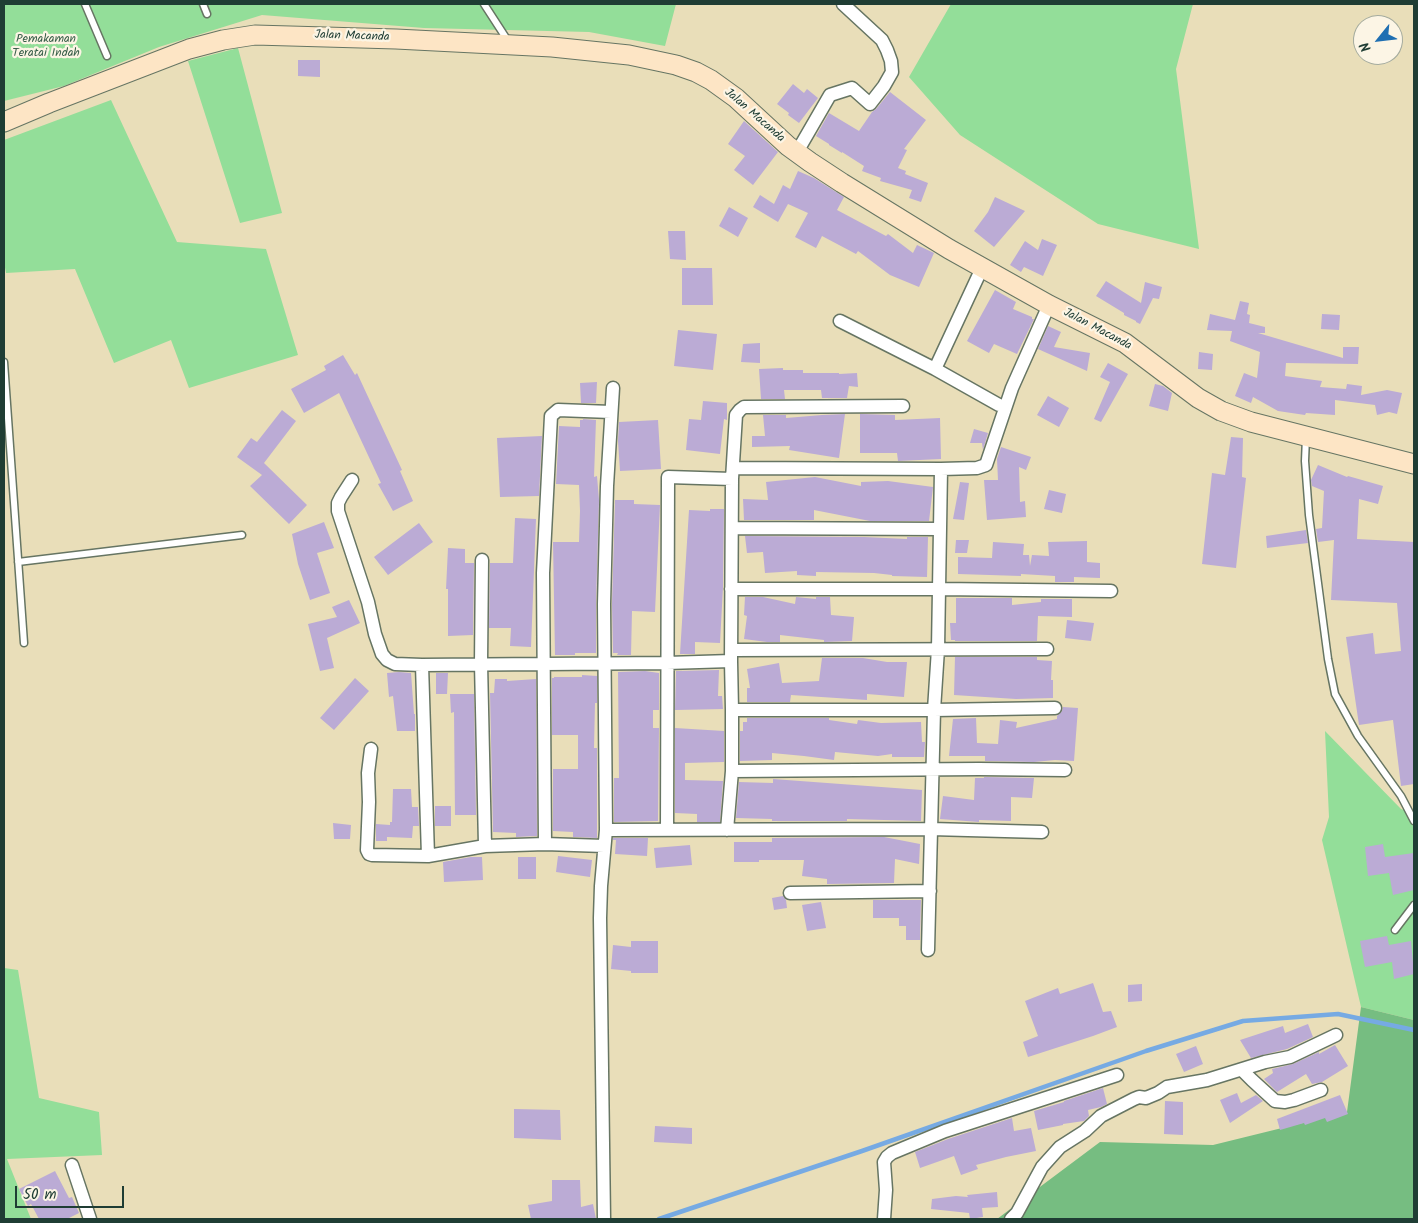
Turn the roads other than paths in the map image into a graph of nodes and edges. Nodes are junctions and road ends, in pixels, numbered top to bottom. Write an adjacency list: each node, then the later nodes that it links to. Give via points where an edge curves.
1 (85, 4): 7 (lane)
2 (202, 4): 5 (lane)
3 (484, 4): 6 (lane)
4 (843, 4): 9 (street, via 882,40 892,72 870,104 852,88 830,95)
5 (207, 14)
6 (512, 46): 8 (street, Jalan Macanda, via 255,35 189,49); 9 (street, Jalan Macanda, via 629,55 696,72 736,98)
7 (108, 56)
8 (4, 122)
9 (796, 152): 10 (street, Jalan Macanda)
10 (982, 268): 11 (street, Jalan Macanda); 14 (street)
11 (1049, 305): 19 (street, Jalan Macanda, via 1124,343 1198,398 1222,411); 21 (street, via 1012,388 988,463 977,468)
12 (840, 321): 14 (street)
13 (4, 362): 28 (lane)
14 (935, 368): 16 (street)
15 (613, 388): 18 (street)
16 (999, 405)
17 (904, 406): 22 (street, via 744,407 736,418)
18 (612, 412): 38 (street, via 607,486); 40 (street, via 558,410 550,416 543,574)
19 (1306, 436): 20 (street, Jalan Macanda); 48 (lane, via 1304,461 1309,515 1335,694 1358,736 1402,796)
20 (1414, 464)
21 (941, 469): 22 (street); 25 (street)
22 (732, 474): 24 (street); 36 (street, via 668,477)
23 (352, 480): 39 (street, via 338,503 338,511 382,654 395,664)
24 (732, 528): 25 (street); 29 (street)
25 (940, 529): 30 (street)
26 (242, 535): 28 (lane)
27 (482, 560): 37 (street)
28 (18, 562): 32 (lane)
29 (731, 589): 30 (street); 35 (street)
30 (939, 589): 31 (street); 33 (street)
31 (1111, 592)
32 (24, 643)
33 (938, 649): 34 (street); 35 (street); 43 (street)
34 (1047, 649)
35 (731, 655): 36 (street); 42 (street)
36 (667, 663): 38 (street); 51 (street)
37 (481, 664): 39 (street); 40 (street); 55 (street)
38 (605, 664): 40 (street); 50 (street)
39 (422, 665): 57 (street)
40 (544, 665): 54 (street)
41 (1055, 708): 43 (street)
42 (732, 710): 43 (street); 47 (street)
43 (934, 710): 45 (street)
44 (371, 749): 57 (street, via 368,852 372,855)
45 (932, 770): 46 (street); 47 (street); 49 (street)
46 (1065, 770)
47 (732, 771): 52 (street)
48 (1414, 821)
49 (931, 829): 52 (street); 53 (street); 58 (street)
50 (606, 830): 51 (street); 56 (street)
51 (667, 830): 52 (street)
52 (727, 830)
53 (1042, 832)
54 (545, 844): 55 (street); 56 (street)
55 (485, 846): 57 (street)
56 (604, 846): 68 (street, via 600,918)
57 (428, 856)
58 (930, 891): 59 (street); 62 (street)
59 (790, 893)
60 (1414, 905): 61 (lane)
61 (1396, 930)
62 (928, 950)
63 (1336, 1035): 64 (street, via 1290,1057)
64 (1242, 1070): 66 (street, via 1276,1101 1294,1100); 71 (street, via 1167,1087 1158,1094 1134,1099 1101,1116 1060,1148 1042,1167)
65 (1117, 1075): 70 (street, via 944,1131 892,1153 884,1162)
66 (1321, 1090)
67 (72, 1165): 69 (street)
68 (604, 1218)
69 (90, 1219)
70 (884, 1219)
71 (1011, 1219)

